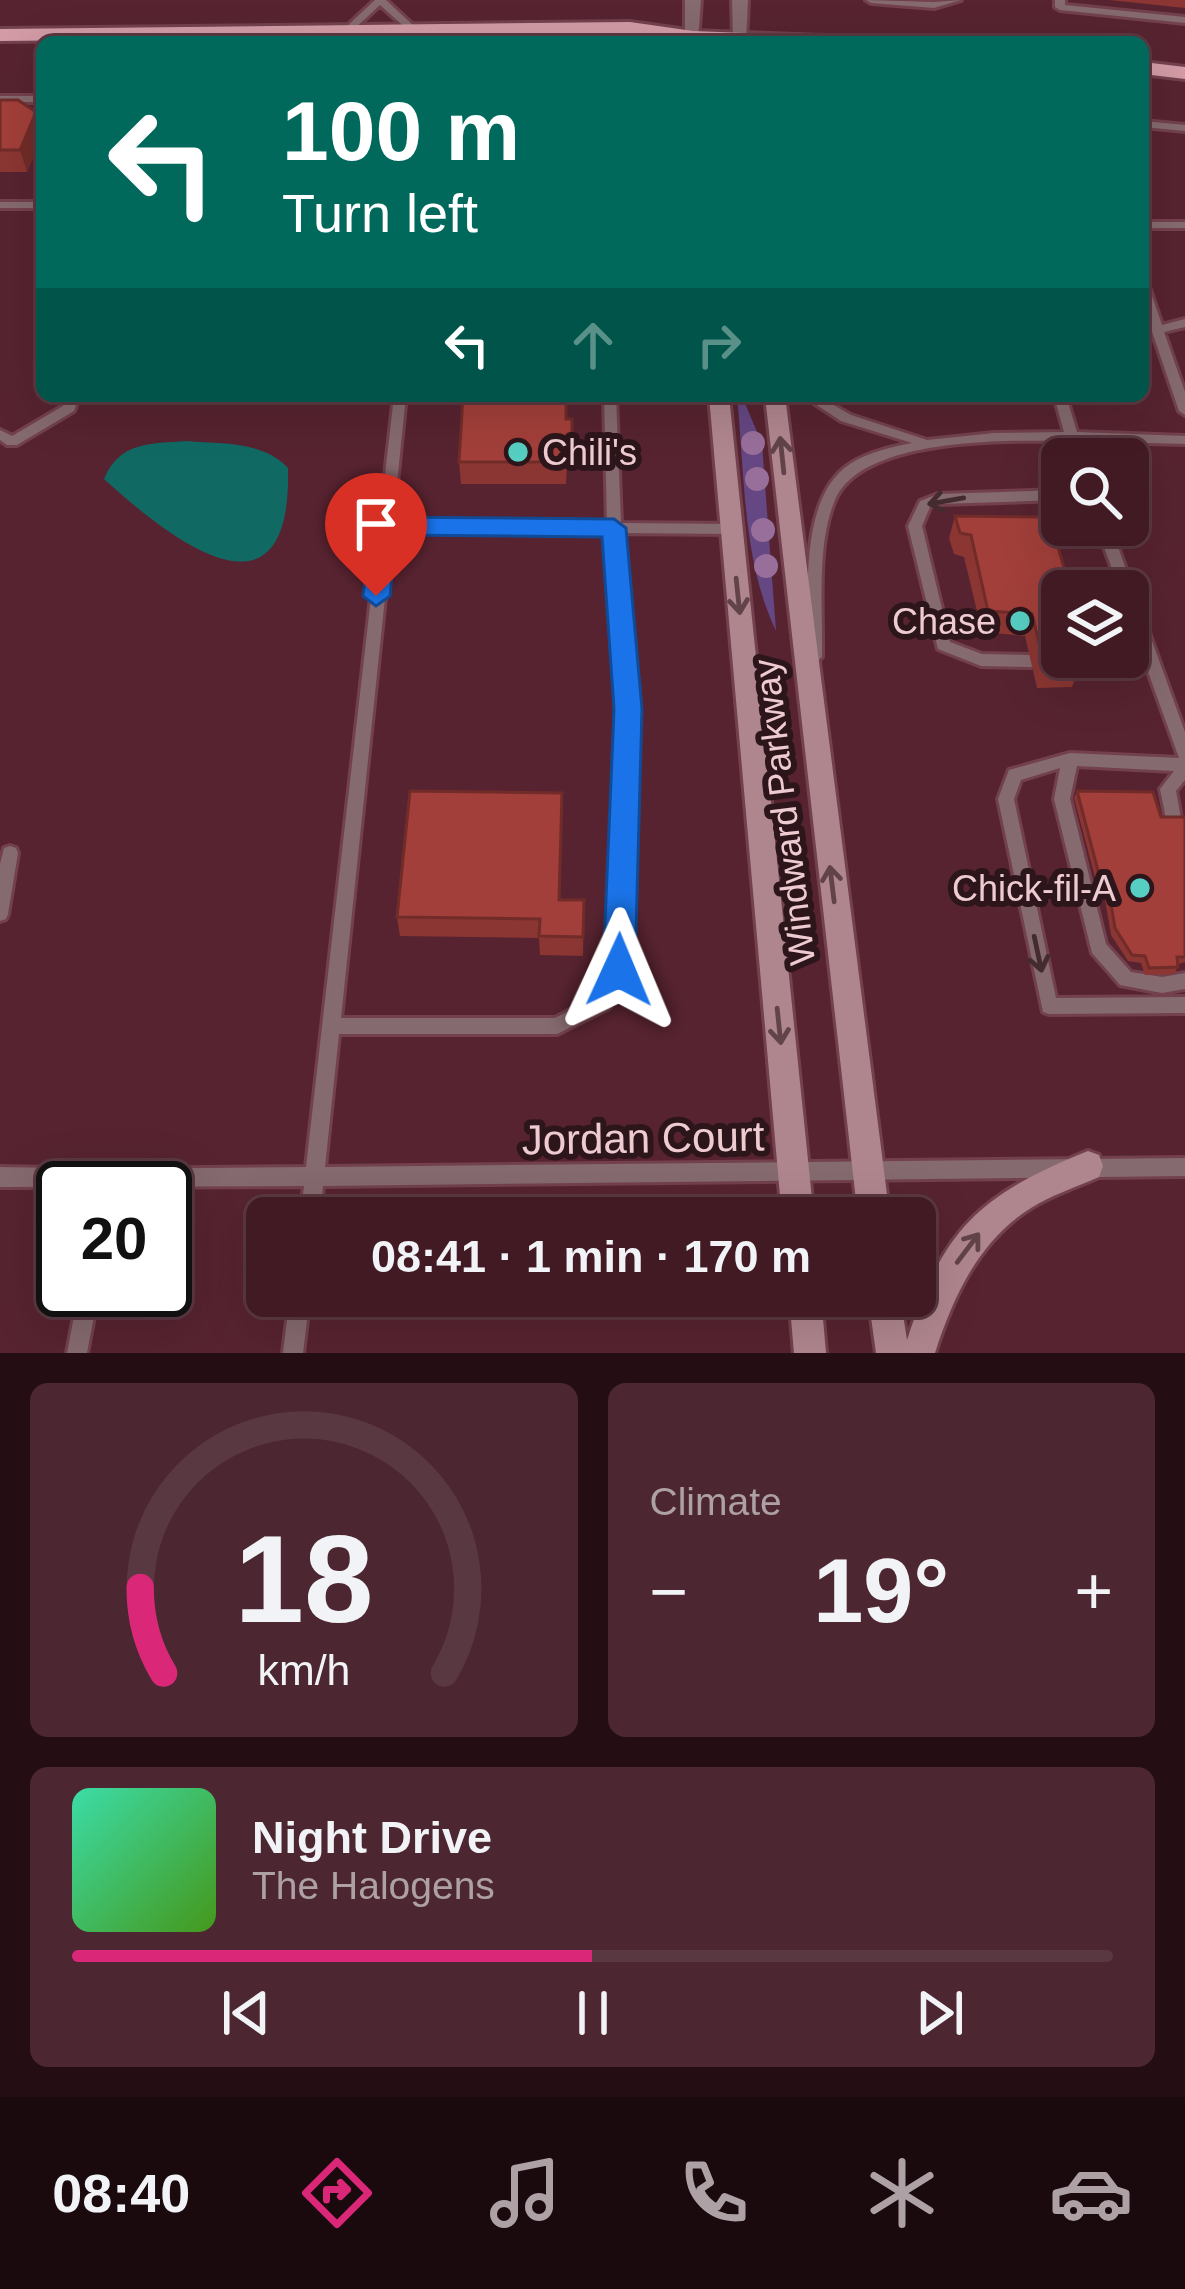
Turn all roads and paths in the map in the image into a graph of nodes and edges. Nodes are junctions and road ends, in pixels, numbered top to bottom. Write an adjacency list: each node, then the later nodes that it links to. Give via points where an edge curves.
1 (693, 0): 11 (street)
2 (740, 0): 12 (street)
3 (871, 0): 4 (lane)
4 (956, 0)
5 (1060, 0): 6 (lane, via 1060,7)
6 (1185, 20)
7 (412, 29): 8 (main road); 8 (lane, via 380,0); 10 (main road, via 630,28)
8 (348, 30): 9 (main road)
9 (0, 35)
10 (676, 36)
11 (693, 36)
12 (741, 36)
13 (36, 52): 14 (main road)
14 (0, 53)
15 (1149, 69): 16 (main road)
16 (1185, 75)
17 (0, 99): 18 (lane)
18 (36, 99)
19 (1149, 125): 20 (lane)
20 (1185, 128)
21 (0, 205): 22 (lane)
22 (36, 205)
23 (1149, 225): 24 (lane)
24 (1185, 225)
25 (1149, 304): 27 (lane)
26 (1185, 323): 27 (lane)
27 (1158, 330): 28 (lane)
28 (1180, 382): 36 (lane)
29 (71, 402): 37 (lane, via 12,442)
30 (399, 402): 44 (lane)
31 (610, 402): 45 (lane)
32 (720, 402): 46 (main road, Windward Parkway)
33 (776, 402): 51 (main road, Windward Parkway, one-way to 33)
34 (820, 402): 42 (lane)
35 (1062, 402): 38 (lane)
36 (1185, 411)
37 (0, 434)
38 (1071, 438)
39 (1041, 439): 42 (lane)
40 (1149, 439): 41 (lane)
41 (1185, 440)
42 (924, 441): 51 (lane, via 861,464 833,485 824,510)
43 (1041, 496): 48 (lane, one-way to 48, via 938,499 925,504 915,526 943,645 981,660)
44 (384, 526): 45 (lane); 61 (lane)
45 (614, 528): 46 (lane); 61 (lane, via 628,709 619,970 603,1002 557,1026)
46 (731, 530): 65 (main road, Windward Parkway, one-way to 65)
47 (1149, 650): 50 (lane)
48 (1030, 661)
49 (1149, 664): 50 (lane)
50 (1154, 664): 52 (lane)
51 (811, 717): 63 (main road, Windward Parkway, one-way to 51)
52 (1180, 724): 53 (lane)
53 (1185, 754)
54 (1070, 759): 55 (lane); 59 (lane, via 1062,799 1098,948 1126,980); 60 (lane, one-way to 60, via 1015,775 1006,799 1049,1006)
55 (1185, 767): 56 (lane, via 1168,789)
56 (1174, 824)
57 (3, 854): 58 (lane)
58 (0, 914)
59 (1185, 981)
60 (1185, 1006)
61 (331, 1026): 67 (lane)
62 (1088, 1166): 63 (lane, Jordan Court); 64 (lane, Jordan Court); 81 (main road, one-way to 62, via 934,1304 968,1244 1012,1202)
63 (868, 1167): 65 (lane, Jordan Court); 72 (main road, Windward Parkway)
64 (1185, 1167)
65 (793, 1172): 67 (lane, Jordan Court); 71 (main road, Windward Parkway)
66 (0, 1177): 68 (lane, Jordan Court)
67 (315, 1177): 69 (lane, Jordan Court); 70 (lane)
68 (36, 1179)
69 (192, 1181)
70 (313, 1197)
71 (796, 1197)
72 (872, 1197)
73 (84, 1317): 77 (lane)
74 (297, 1317): 78 (lane)
75 (807, 1317): 79 (main road)
76 (887, 1317): 80 (main road)
77 (77, 1353)
78 (293, 1353)
79 (810, 1353)
80 (892, 1353)
81 (919, 1353)

